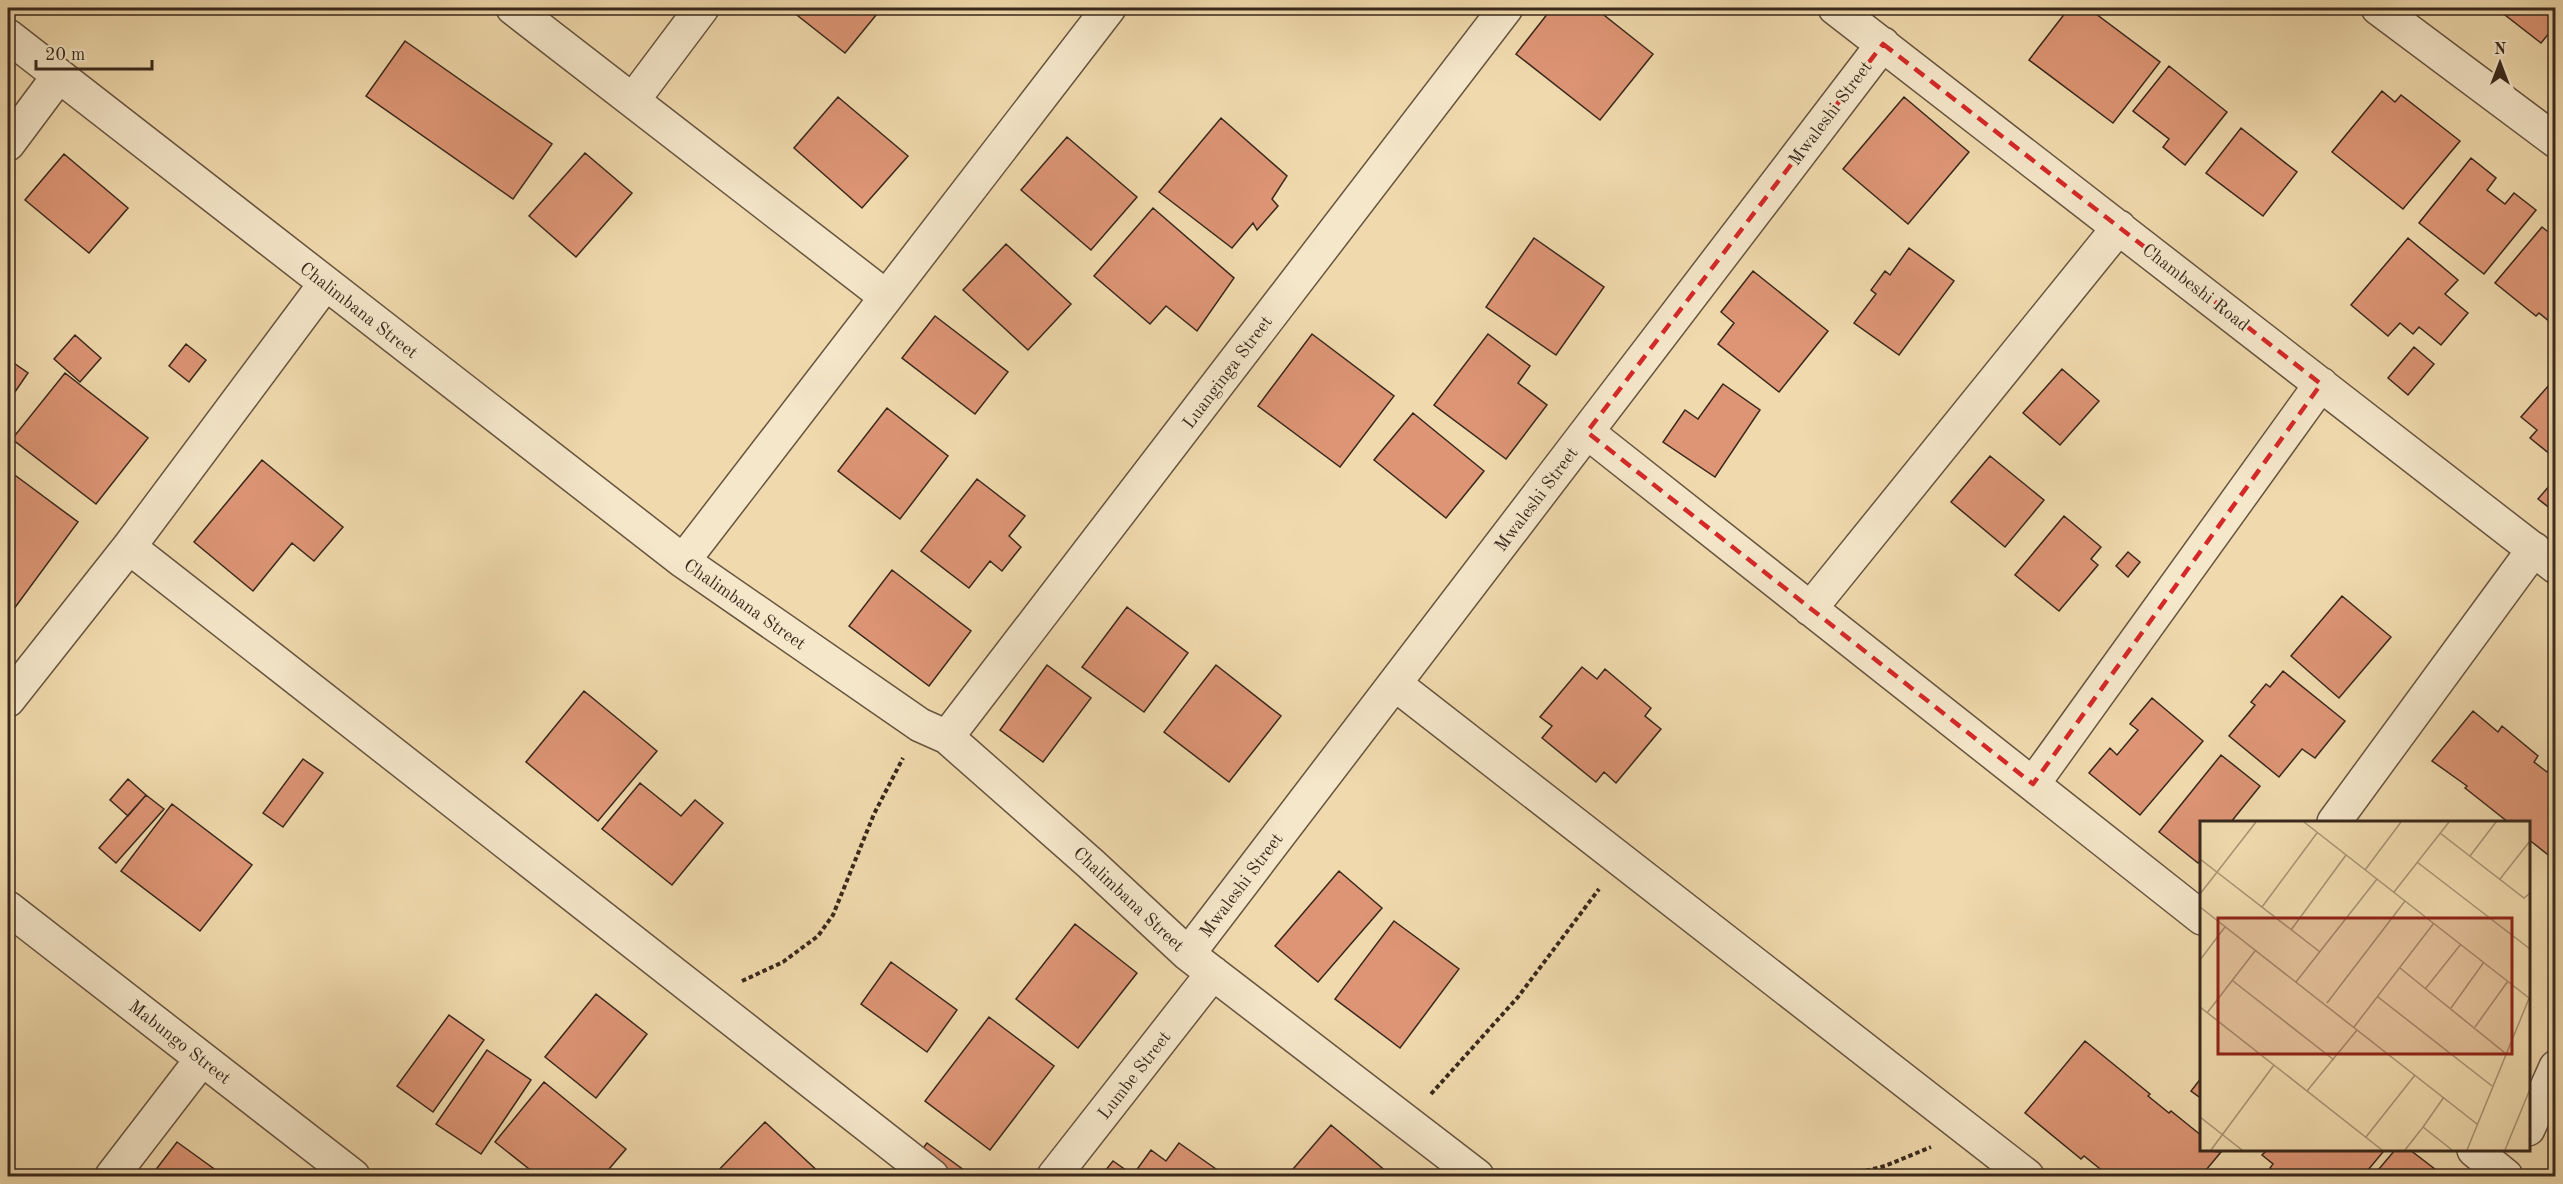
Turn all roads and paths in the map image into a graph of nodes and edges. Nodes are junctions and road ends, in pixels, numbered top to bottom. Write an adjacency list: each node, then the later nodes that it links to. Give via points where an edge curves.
1 (513, 8): 10 (street)
2 (702, 8): 10 (street)
3 (1109, 8): 15 (street)
4 (1506, 8): 24 (street, Luanginga Street)
5 (1835, 8): 8 (street, Chambeshi Road)
6 (2378, 8): 11 (street)
7 (8, 36): 9 (street, Chalimbana Street)
8 (1883, 44): 13 (street, Chambeshi Road); 17 (street, Mwaleshi Street)
9 (58, 77): 12 (street); 14 (street, Chalimbana Street)
10 (633, 100): 15 (street)
11 (2556, 141)
12 (8, 144)
13 (2119, 227): 16 (street, Chambeshi Road); 21 (street)
14 (325, 284): 18 (street); 20 (street, Chalimbana Street)
15 (885, 296): 20 (street)
16 (2321, 384): 19 (street, Chambeshi Road); 25 (street)
17 (1587, 432): 21 (street); 22 (street, Mwaleshi Street)
18 (129, 547): 23 (street); 31 (street)
19 (2545, 558): 26 (street)
20 (683, 561): 24 (street, Chalimbana Street)
21 (1810, 609): 25 (street)
22 (1395, 684): 27 (street); 30 (street, Mwaleshi Street)
23 (8, 700)
24 (934, 731): 30 (street, Chalimbana Street, via 1091,864); 31 (path, via 873,814 833,915 818,936 783,962)
25 (2032, 784): 29 (street)
26 (2335, 821)
27 (1620, 859): 34 (path, via 1518,997); 36 (street)
28 (8, 908): 32 (street, Mabungo Street)
29 (2200, 916)
30 (1201, 964): 34 (street, Chalimbana Street); 42 (street, Lumbe Street)
31 (706, 997): 41 (street)
32 (202, 1059): 39 (street); 40 (street, Mabungo Street)
33 (2556, 1067): 35 (street)
34 (1406, 1122): 43 (street, Chalimbana Street)
35 (2530, 1127)
36 (1971, 1131): 44 (path, via 1885,1166); 45 (street)
37 (2476, 1151): 46 (street)
38 (2519, 1151): 46 (street)
39 (112, 1176)
40 (353, 1176)
41 (932, 1176)
42 (1054, 1176)
43 (1476, 1176)
44 (1844, 1176)
45 (2027, 1176)
46 (2507, 1176)

